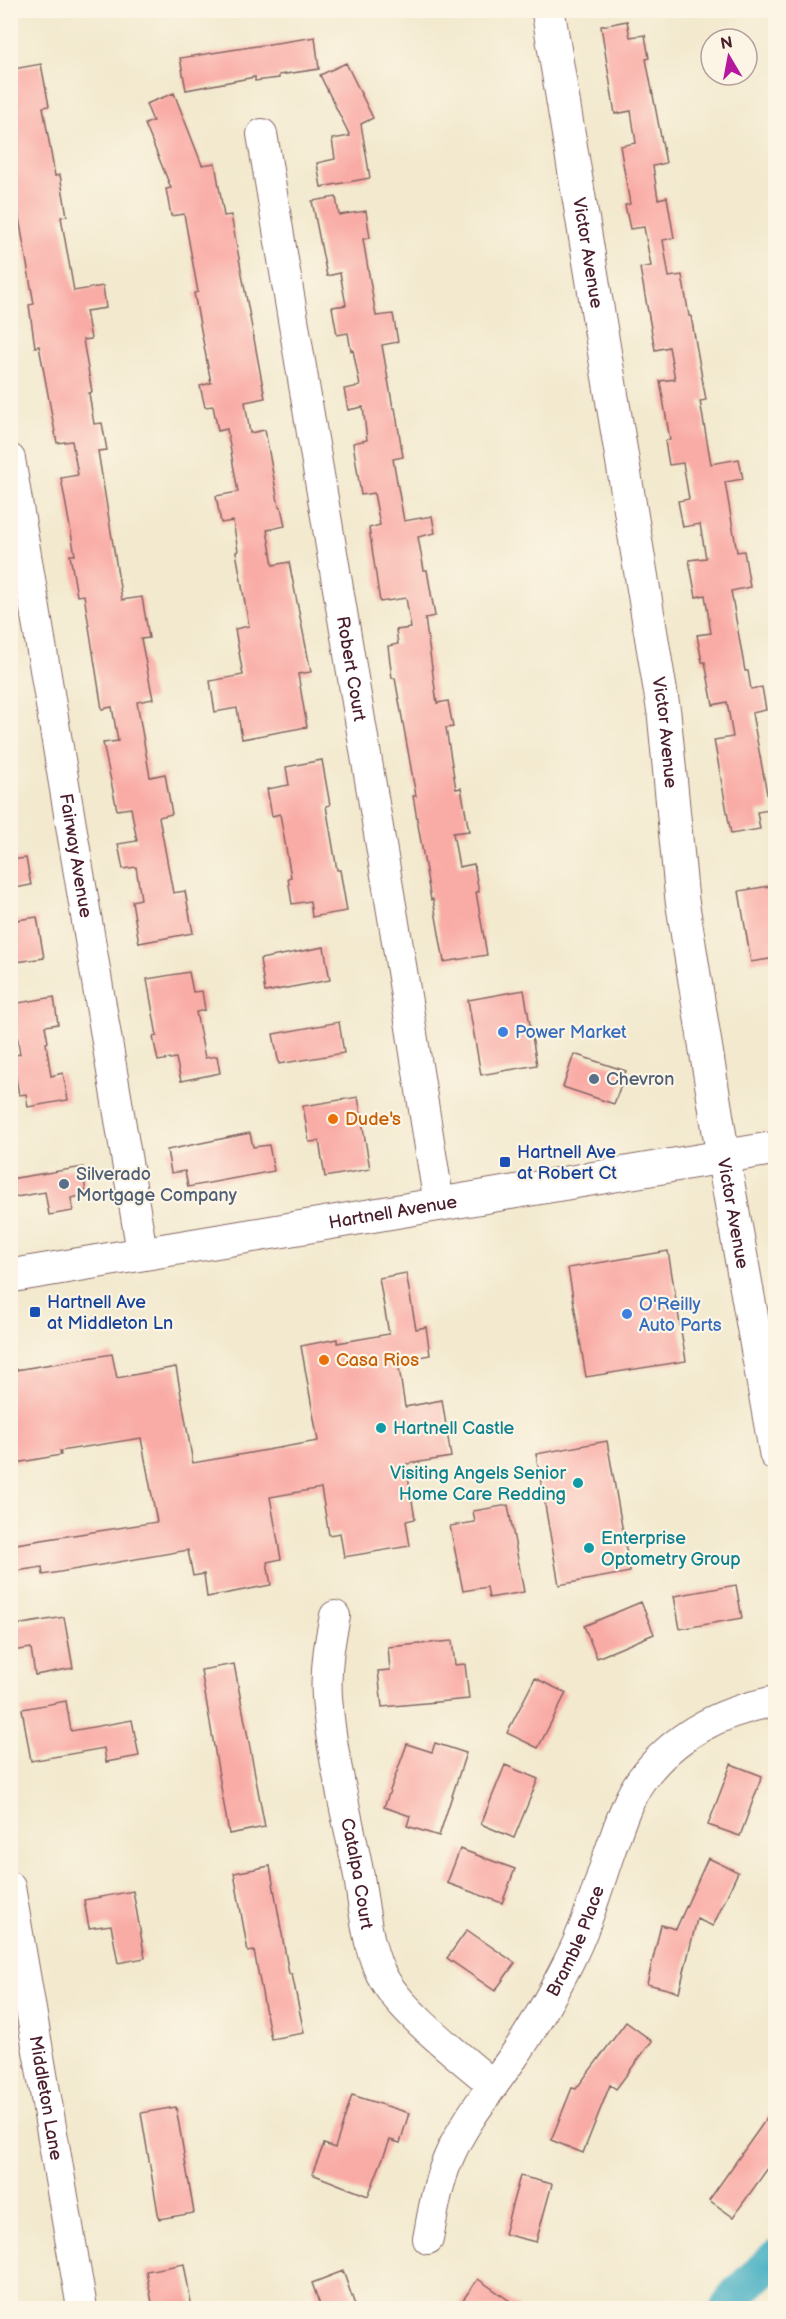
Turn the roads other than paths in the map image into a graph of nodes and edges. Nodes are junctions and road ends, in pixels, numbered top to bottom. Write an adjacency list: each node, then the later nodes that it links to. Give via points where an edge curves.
1 (548, 10): 5 (main road, Victor Avenue, via 664,713 682,900)
2 (262, 134): 6 (street, Robert Court)
3 (10, 459): 7 (street, Fairway Avenue)
4 (776, 1148): 5 (main road, Hartnell Avenue)
5 (723, 1156): 6 (main road, Hartnell Avenue); 9 (main road, Victor Avenue)
6 (439, 1204): 7 (main road, Hartnell Avenue)
7 (142, 1252): 8 (main road, Hartnell Avenue)
8 (10, 1276)
9 (776, 1454)
10 (335, 1616): 13 (street, Catalpa Court, via 327,1657 329,1718 377,1964 385,1982 408,2009)
11 (776, 1701): 13 (street, Bramble Place, via 730,1712 692,1731 641,1780 624,1811 570,1960)
12 (10, 1887): 15 (street, Middleton Lane)
13 (493, 2085): 14 (street, Bramble Place, via 448,2159)
14 (428, 2239)
15 (82, 2308)

